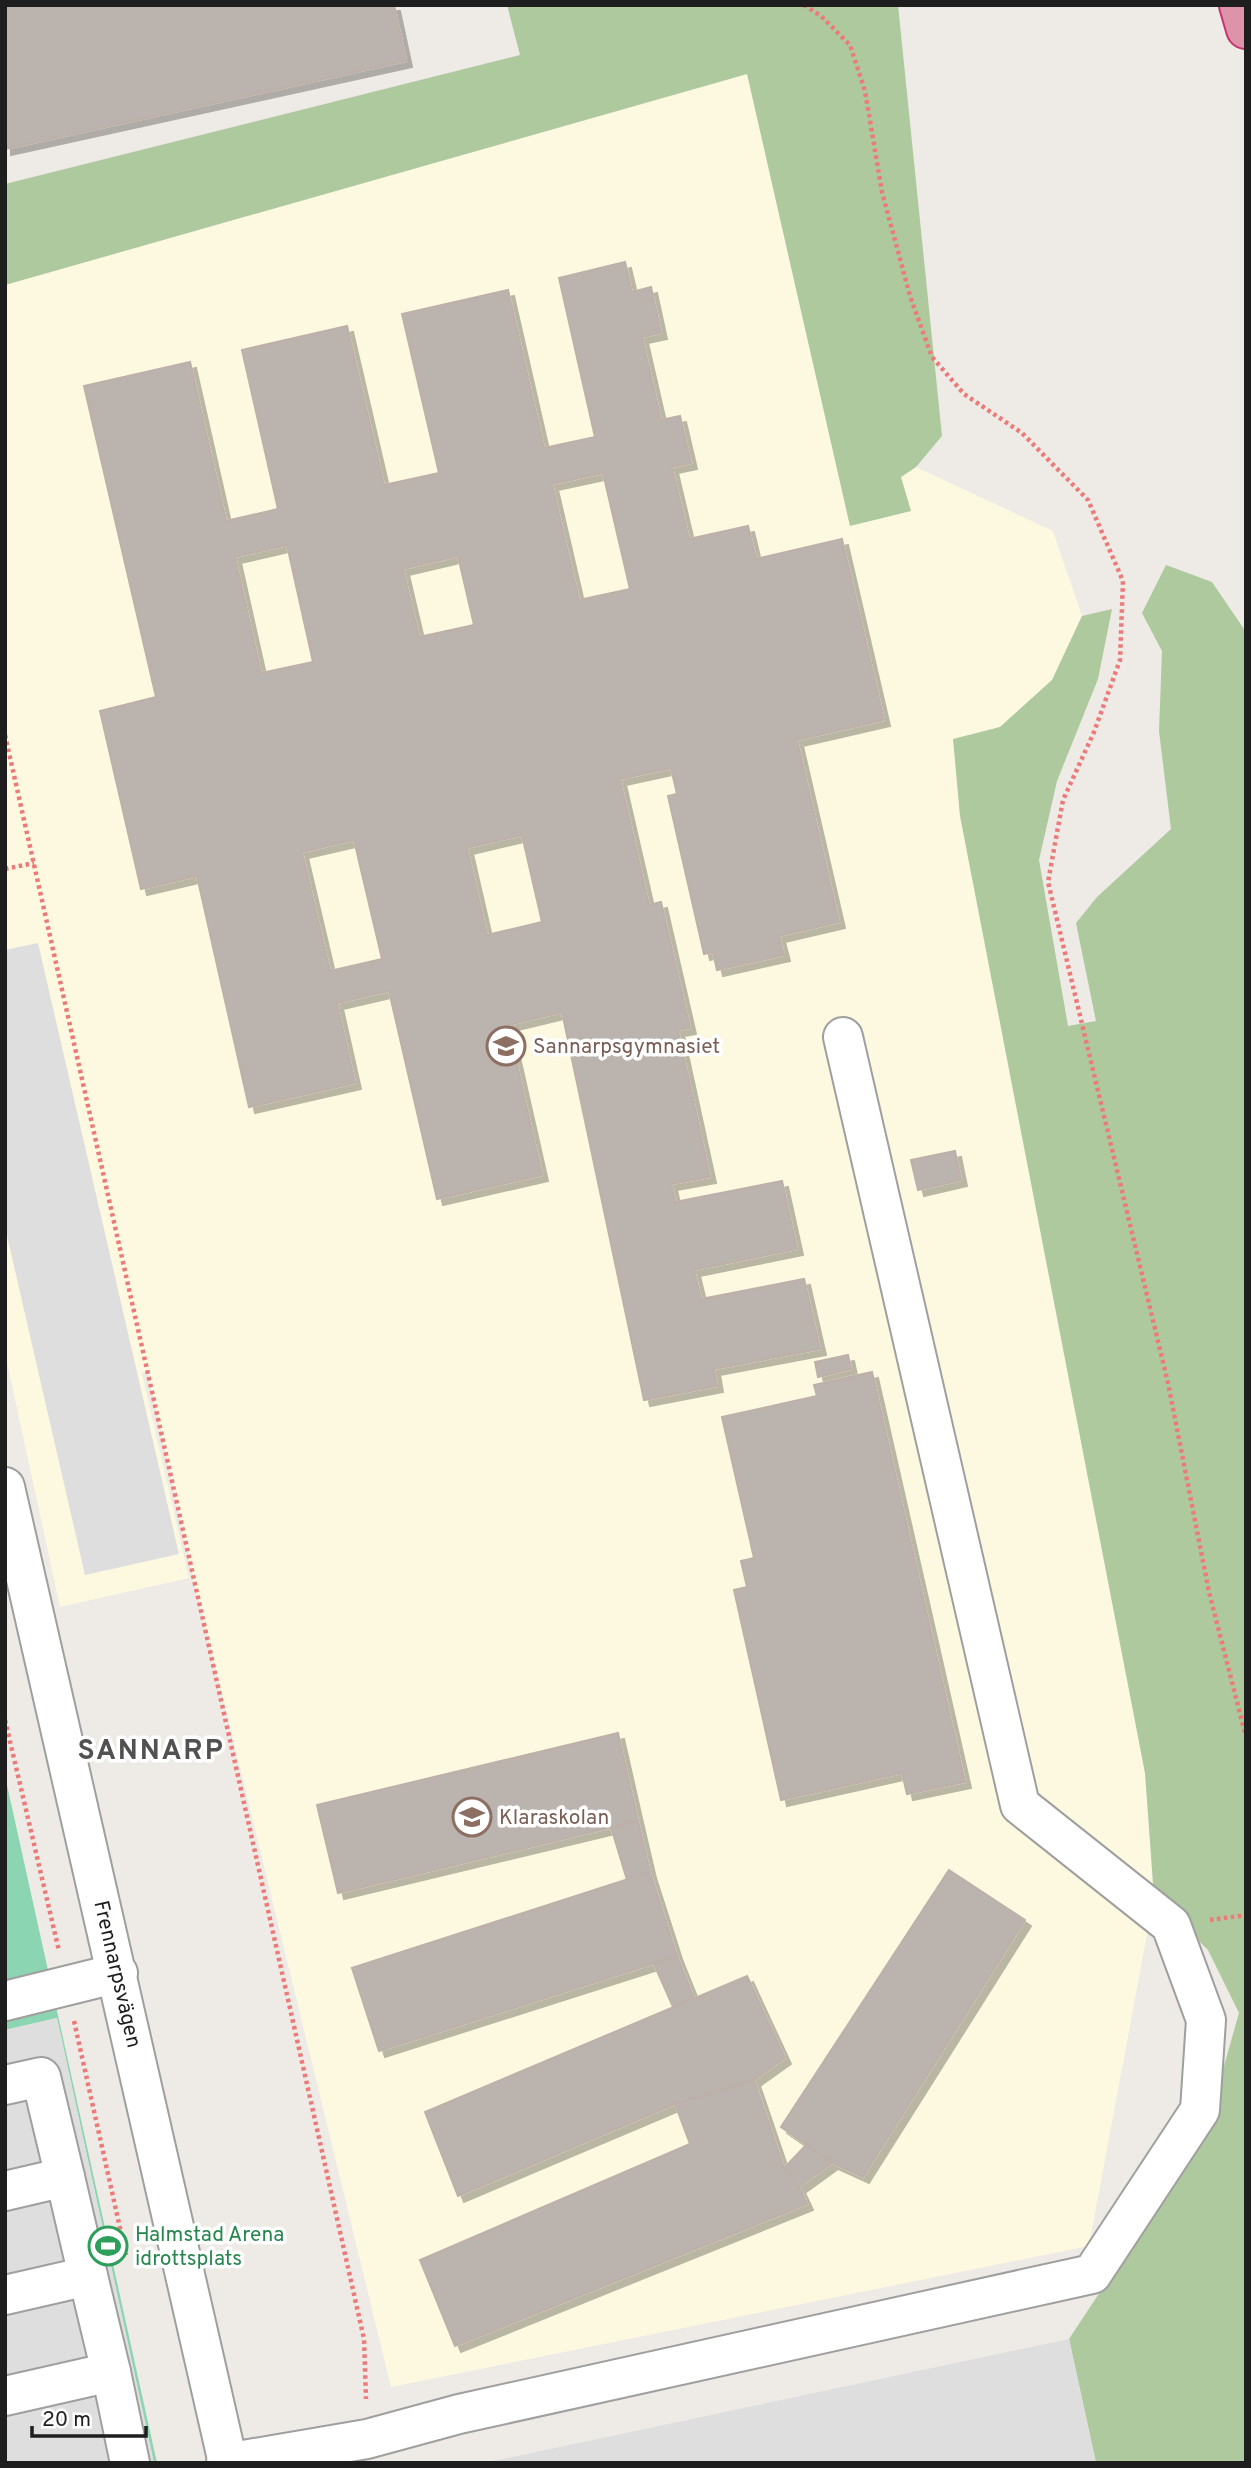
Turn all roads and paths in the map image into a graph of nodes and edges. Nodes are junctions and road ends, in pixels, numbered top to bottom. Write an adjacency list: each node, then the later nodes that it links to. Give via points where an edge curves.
1 (804, 5): 10 (path, via 850,45 865,91 882,192 932,358 964,394 1021,433 1088,500 1123,581 1119,660 1094,732 1063,800 1048,882 1168,1383 1209,1592)
2 (1238, 5): 3 (highway)
3 (1246, 29)
4 (5, 735): 5 (path)
5 (34, 863): 6 (path); 22 (path, via 364,2339)
6 (5, 869)
7 (843, 1037): 22 (street, via 1020,1805 1171,1925 1206,2020 1200,2110 1092,2274 459,2414)
8 (5, 1487): 11 (street, Frennarpsvägen)
9 (5, 1720): 12 (path)
10 (1246, 1737)
11 (118, 1973): 12 (street); 24 (street, Frennarpsvägen)
12 (67, 1986): 13 (street); 17 (path)
13 (5, 2001)
14 (5, 2085): 15 (street, via 41,2077)
15 (65, 2177): 16 (street); 18 (street)
16 (5, 2191)
17 (127, 2258)
18 (88, 2276): 19 (street); 20 (street)
19 (5, 2295)
20 (111, 2372): 21 (street); 23 (street)
21 (5, 2396)
22 (367, 2439): 24 (street)
23 (130, 2463)
24 (228, 2463)

